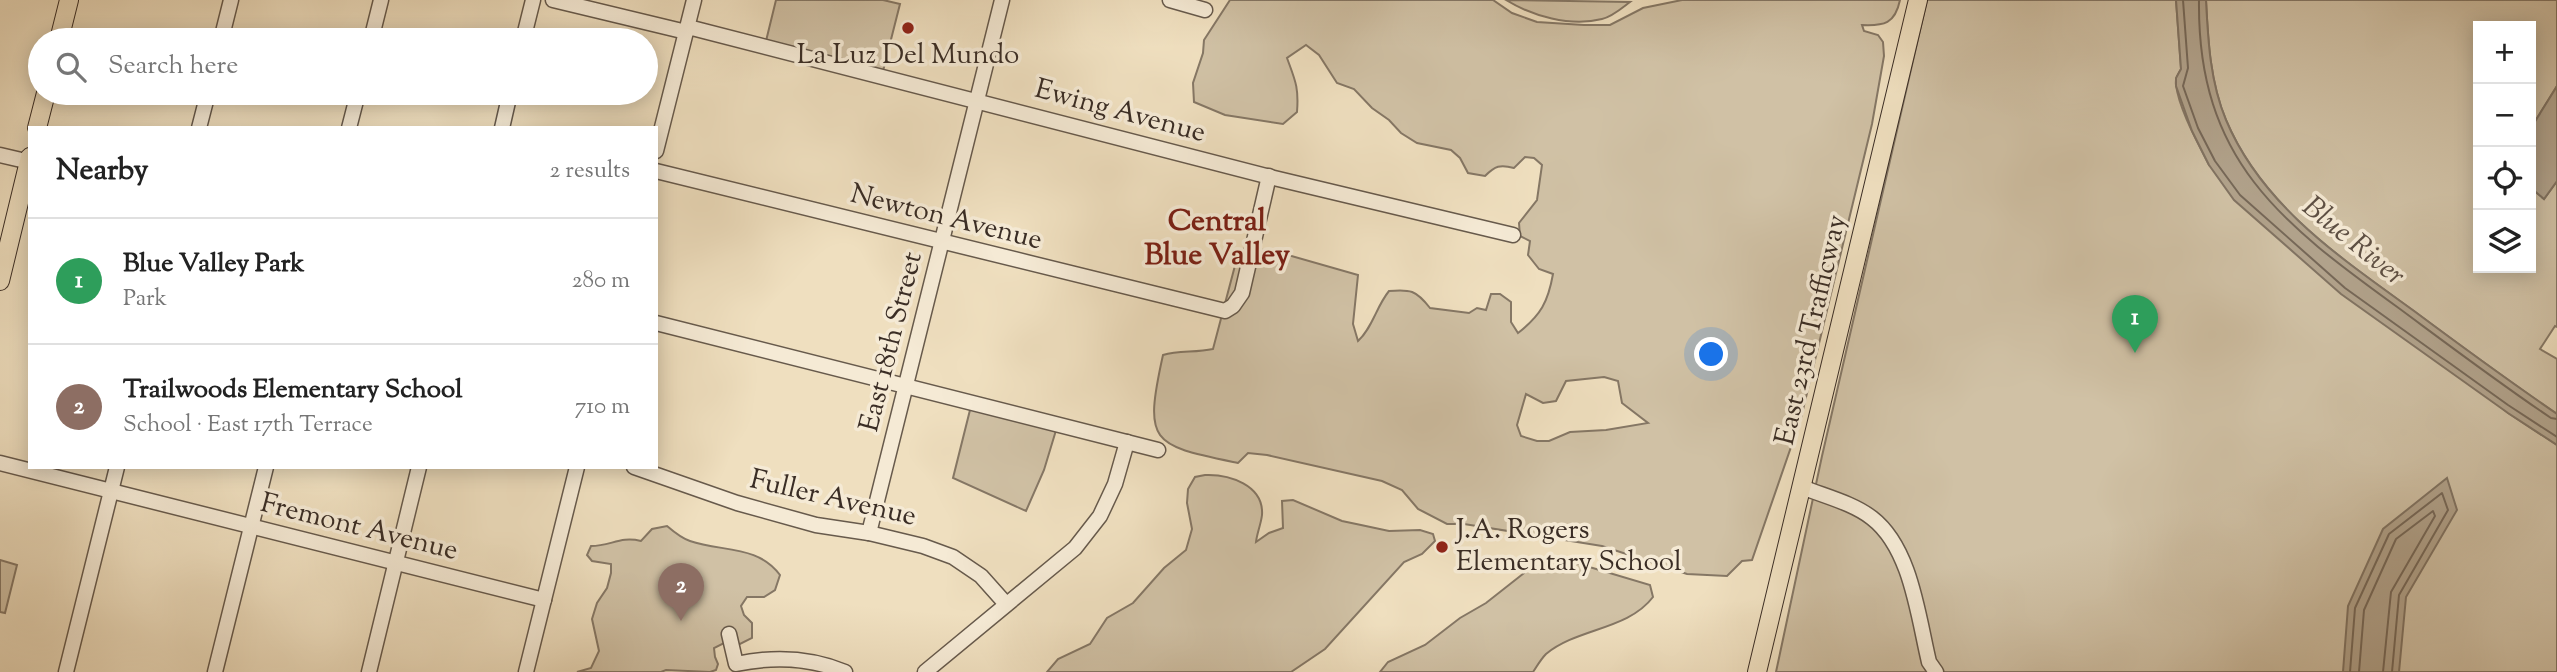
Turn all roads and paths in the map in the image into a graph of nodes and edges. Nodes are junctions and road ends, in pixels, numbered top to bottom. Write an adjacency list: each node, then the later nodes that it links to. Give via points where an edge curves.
1 (69, 0): 11 (main road)
2 (232, 0): 12 (street)
3 (381, 0): 13 (street)
4 (533, 0): 14 (street)
5 (552, 0): 15 (street, Ewing Avenue)
6 (694, 0): 15 (street)
7 (1002, 0): 16 (street, East 18th Street)
8 (1170, 0): 10 (street)
9 (1918, 0): 44 (main road, East 23rd Trafficway)
10 (1205, 10)
11 (62, 28)
12 (224, 28)
13 (374, 28)
14 (526, 28)
15 (687, 30): 16 (street, Ewing Avenue); 25 (street)
16 (977, 100): 30 (street, Ewing Avenue); 32 (street, East 18th Street)
17 (43, 105): 21 (main road)
18 (205, 105): 22 (street)
19 (355, 105): 23 (street)
20 (507, 105): 24 (street)
21 (38, 126)
22 (200, 126)
23 (350, 126)
24 (502, 126)
25 (658, 143)
26 (0, 155): 27 (street)
27 (28, 160)
28 (28, 164): 33 (main road)
29 (658, 171): 32 (street, Newton Avenue)
30 (1269, 176): 31 (street, Ewing Avenue); 32 (street, Newton Avenue, via 1242,293 1225,311)
31 (1513, 235)
32 (942, 242): 35 (street, East 18th Street)
33 (0, 281)
34 (658, 324): 35 (street)
35 (906, 386): 36 (street); 47 (street, East 18th Street)
36 (1127, 442): 37 (street); 50 (street, via 1100,516 1075,548)
37 (1158, 450)
38 (0, 463): 45 (street, Fremont Avenue)
39 (116, 469): 45 (street)
40 (265, 469): 46 (street)
41 (418, 469): 48 (street)
42 (577, 469): 49 (street)
43 (640, 469): 47 (street, Fuller Avenue, via 737,503 816,525)
44 (1802, 487): 52 (street, via 1871,517 1889,537 1905,565); 59 (main road, East 23rd Trafficway)
45 (111, 491): 46 (street, Fremont Avenue); 53 (street)
46 (251, 526): 48 (street, Fremont Avenue); 54 (street)
47 (869, 533): 50 (street, Fuller Avenue, via 953,557 981,576)
48 (395, 563): 49 (street, Fremont Avenue); 55 (street)
49 (544, 600): 56 (street)
50 (1006, 604): 58 (street)
51 (729, 634): 57 (street, via 736,664 793,658)
52 (1931, 669)
53 (66, 672)
54 (215, 672)
55 (369, 672)
56 (526, 672)
57 (845, 672)
58 (925, 672)
59 (1757, 672)

